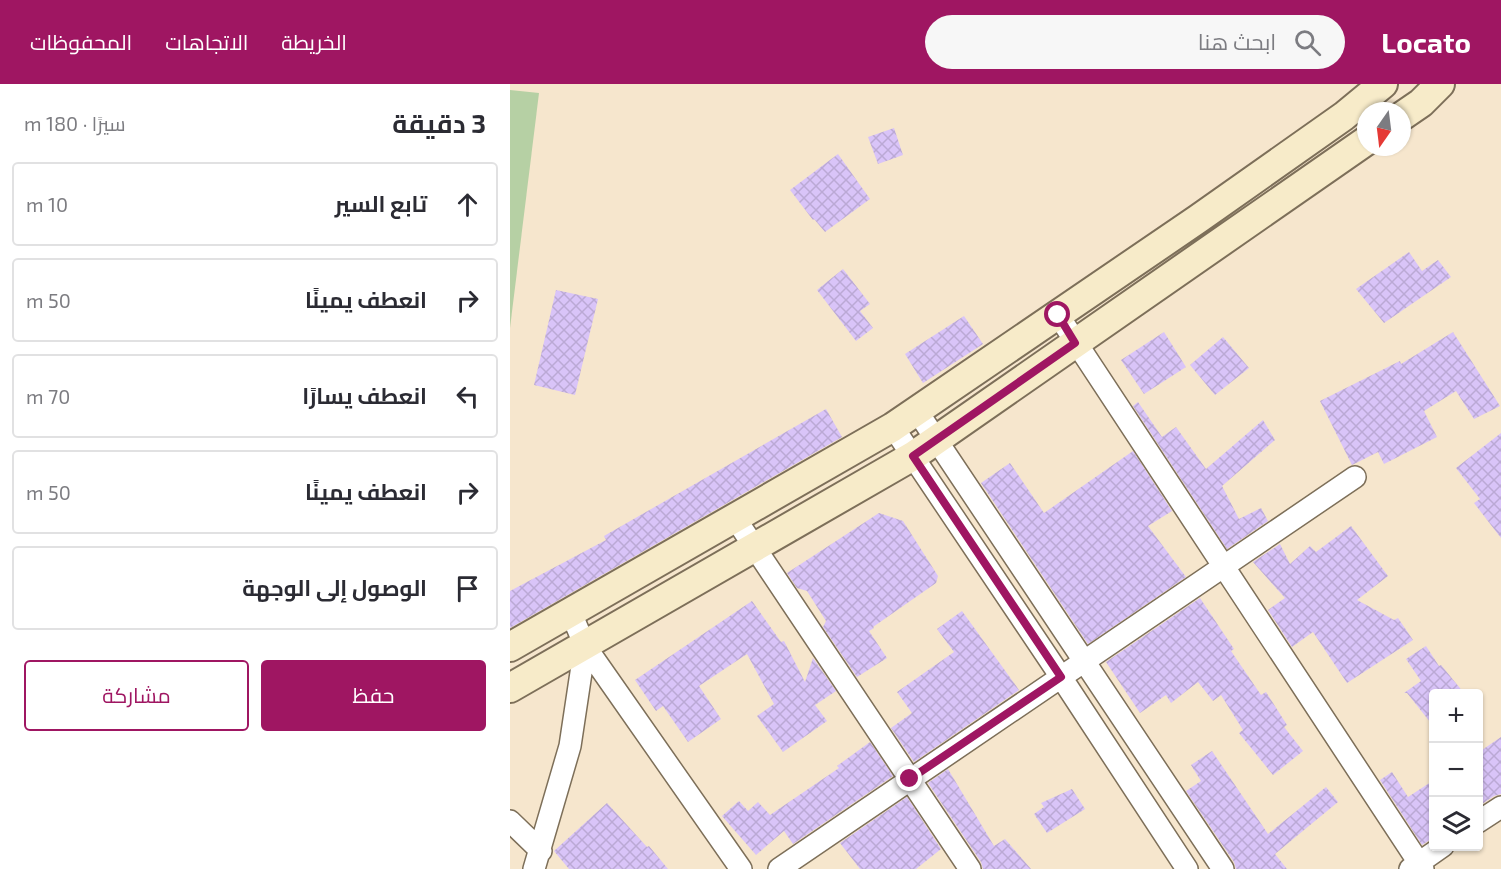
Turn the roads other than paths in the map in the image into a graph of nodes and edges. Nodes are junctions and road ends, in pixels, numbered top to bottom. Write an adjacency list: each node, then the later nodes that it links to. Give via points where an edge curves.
1 (1383, 84): 5 (main road, via 1344,116)
2 (1440, 84): 3 (main road)
3 (1411, 110)
4 (1357, 147): 6 (main road)
5 (1058, 315): 6 (street); 7 (main road)
6 (1075, 343): 9 (main road); 13 (street)
7 (917, 411): 8 (main road); 9 (street)
8 (892, 427): 9 (street); 11 (main road)
9 (924, 448): 12 (main road); 17 (street); 18 (street)
10 (1355, 477): 13 (street)
11 (735, 518): 12 (street); 14 (main road)
12 (755, 547): 16 (main road); 20 (street)
13 (1224, 566): 17 (street); 26 (street)
14 (571, 613): 15 (main road); 16 (street)
15 (510, 646)
16 (585, 646): 19 (main road); 25 (street, via 570,746); 27 (street)
17 (1084, 662): 18 (street); 31 (street)
18 (1061, 677): 20 (street); 30 (street)
19 (510, 688)
20 (910, 779): 28 (street); 29 (street)
21 (1501, 807): 22 (street)
22 (1483, 819)
23 (510, 821): 25 (street)
24 (1437, 851): 26 (street)
25 (537, 860)
26 (1417, 867)
27 (741, 869)
28 (779, 869)
29 (970, 869)
30 (1187, 869)
31 (1223, 869)

